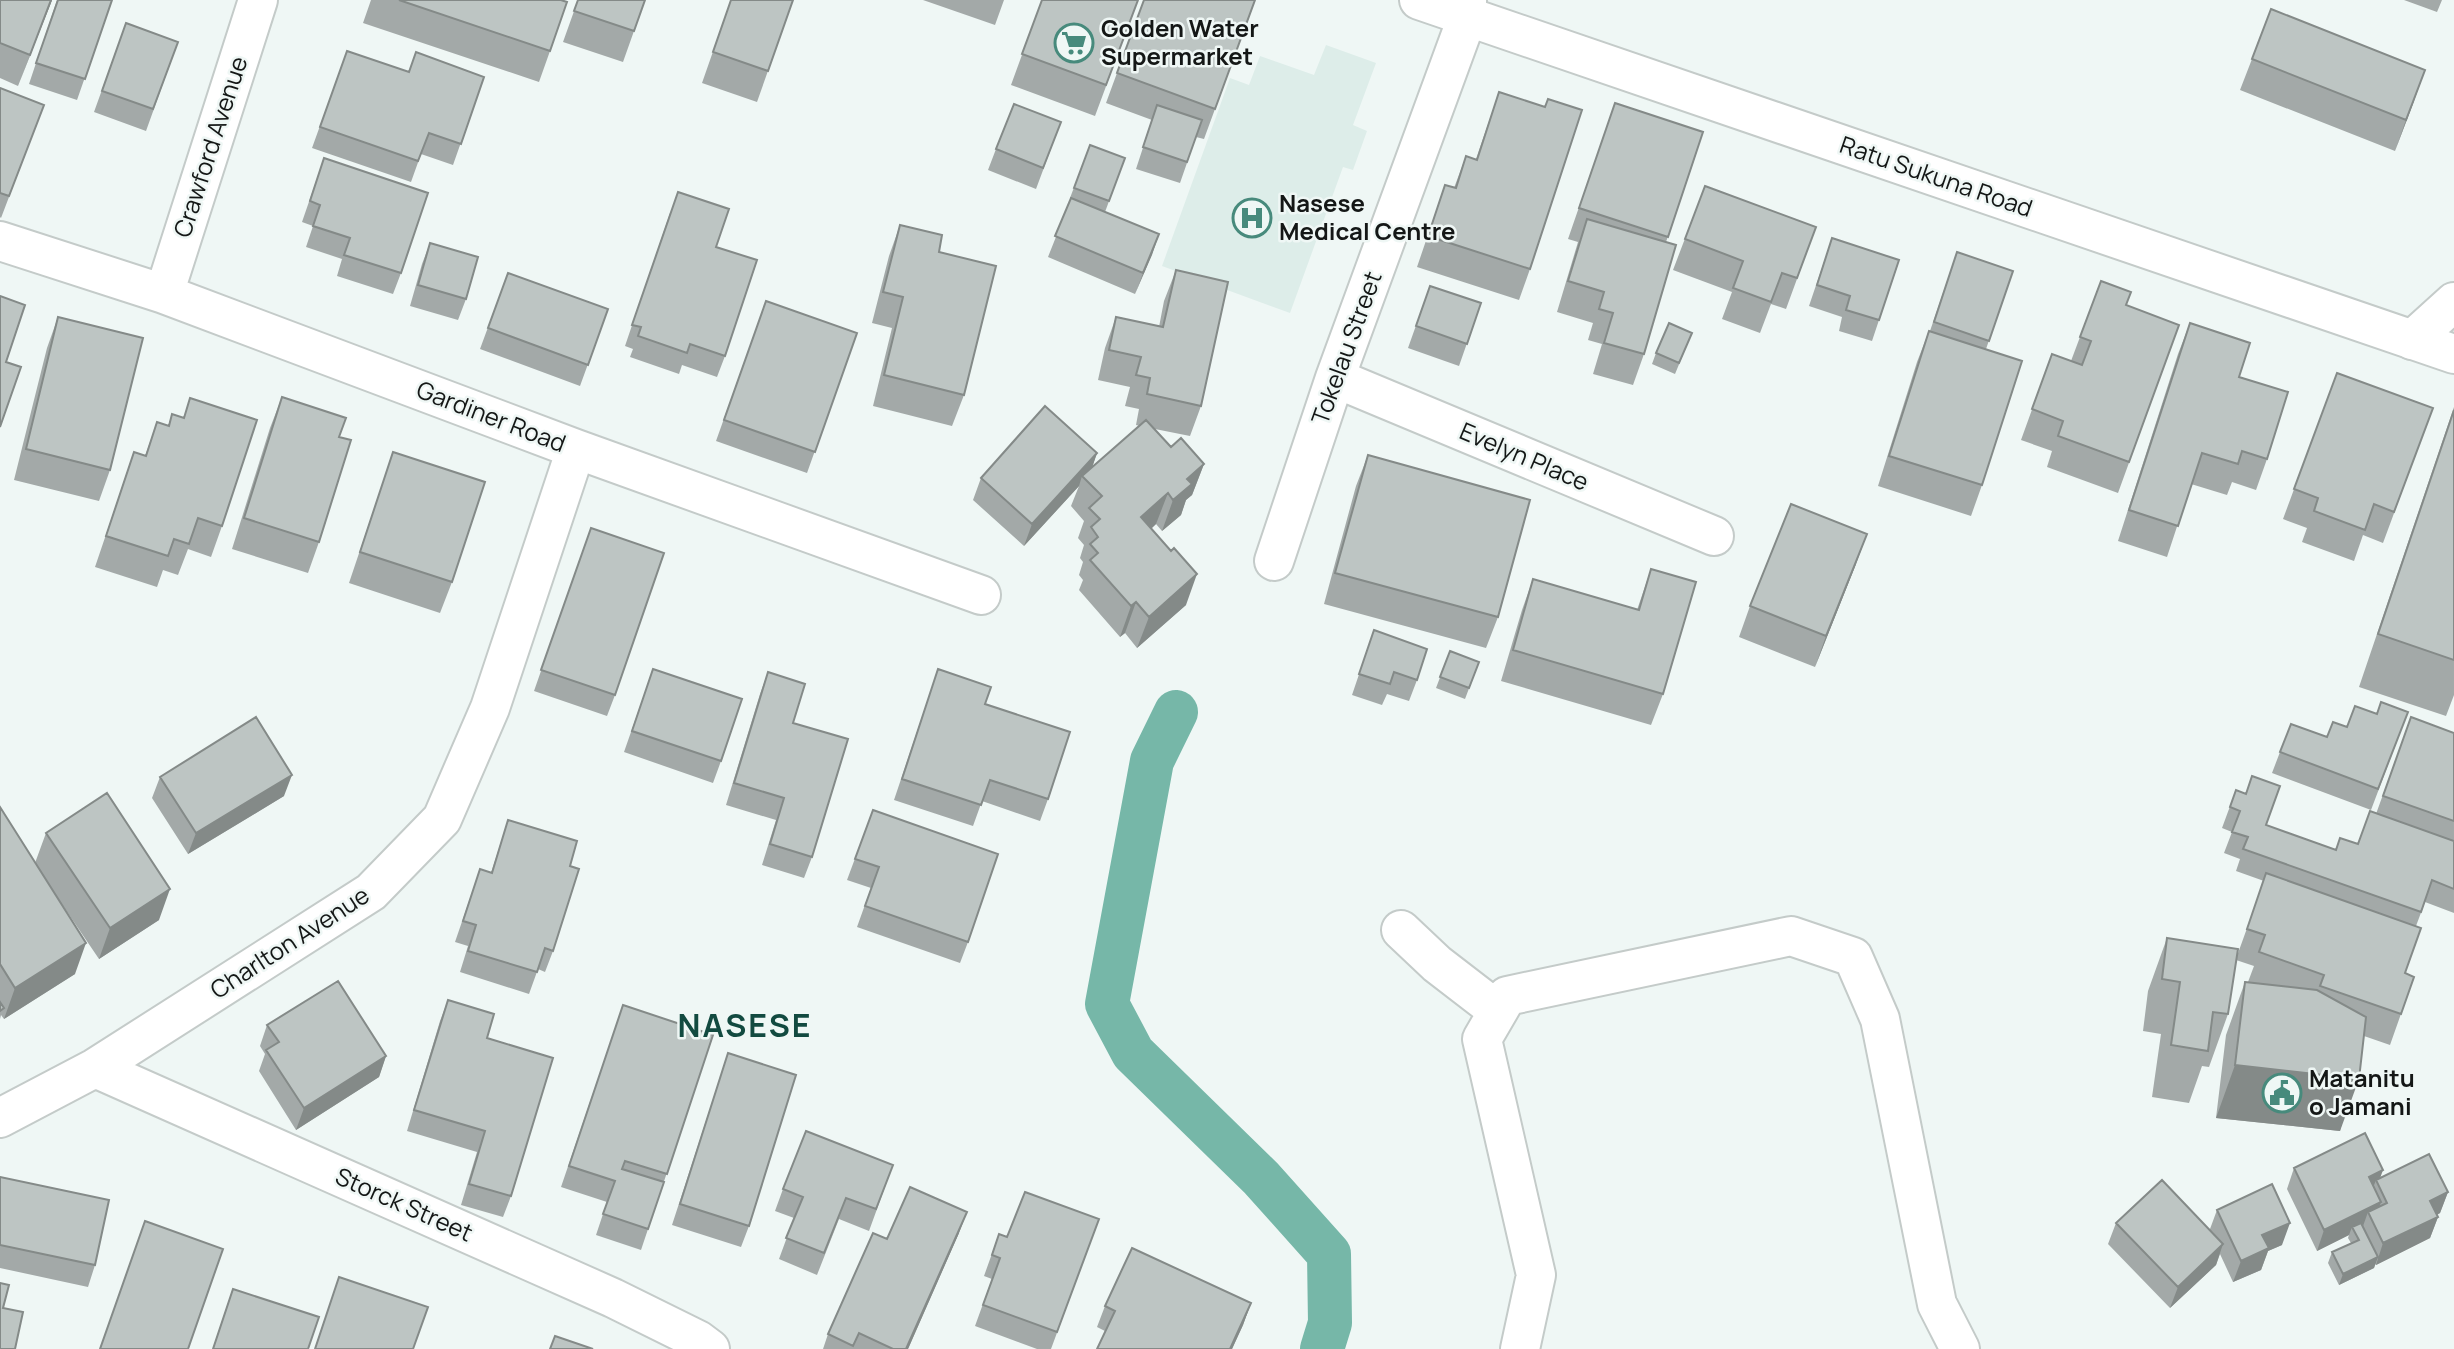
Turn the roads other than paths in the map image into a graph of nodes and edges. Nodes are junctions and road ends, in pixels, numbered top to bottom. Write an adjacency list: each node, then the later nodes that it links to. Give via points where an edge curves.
1 (258, 0): 5 (street, Crawford Avenue)
2 (1419, 0): 3 (street, Ratu Sukuna Road)
3 (1467, 9): 7 (street, Ratu Sukuna Road); 9 (street, Tokelau Street)
4 (0, 241): 5 (street, Gardiner Road)
5 (164, 294): 10 (street, Gardiner Road)
6 (2454, 302): 7 (street)
7 (2412, 340): 8 (street, Ratu Sukuna Road)
8 (2454, 354)
9 (1335, 378): 11 (street, Evelyn Place); 12 (street, Tokelau Street)
10 (576, 449): 13 (street, Gardiner Road); 16 (street, Charlton Avenue, via 490,708 442,819 371,892)
11 (1714, 536)
12 (1274, 561)
13 (981, 595)
14 (1401, 930): 15 (street)
15 (1498, 1011): 19 (street, via 1482,1039 1536,1275); 20 (street, via 1507,996 1791,936 1853,957 1880,1019 1937,1304)
16 (95, 1068): 17 (street, Charlton Avenue); 18 (street, Storck Street, via 613,1298)
17 (0, 1118)
18 (710, 1349)
19 (1520, 1349)
20 (1961, 1349)

